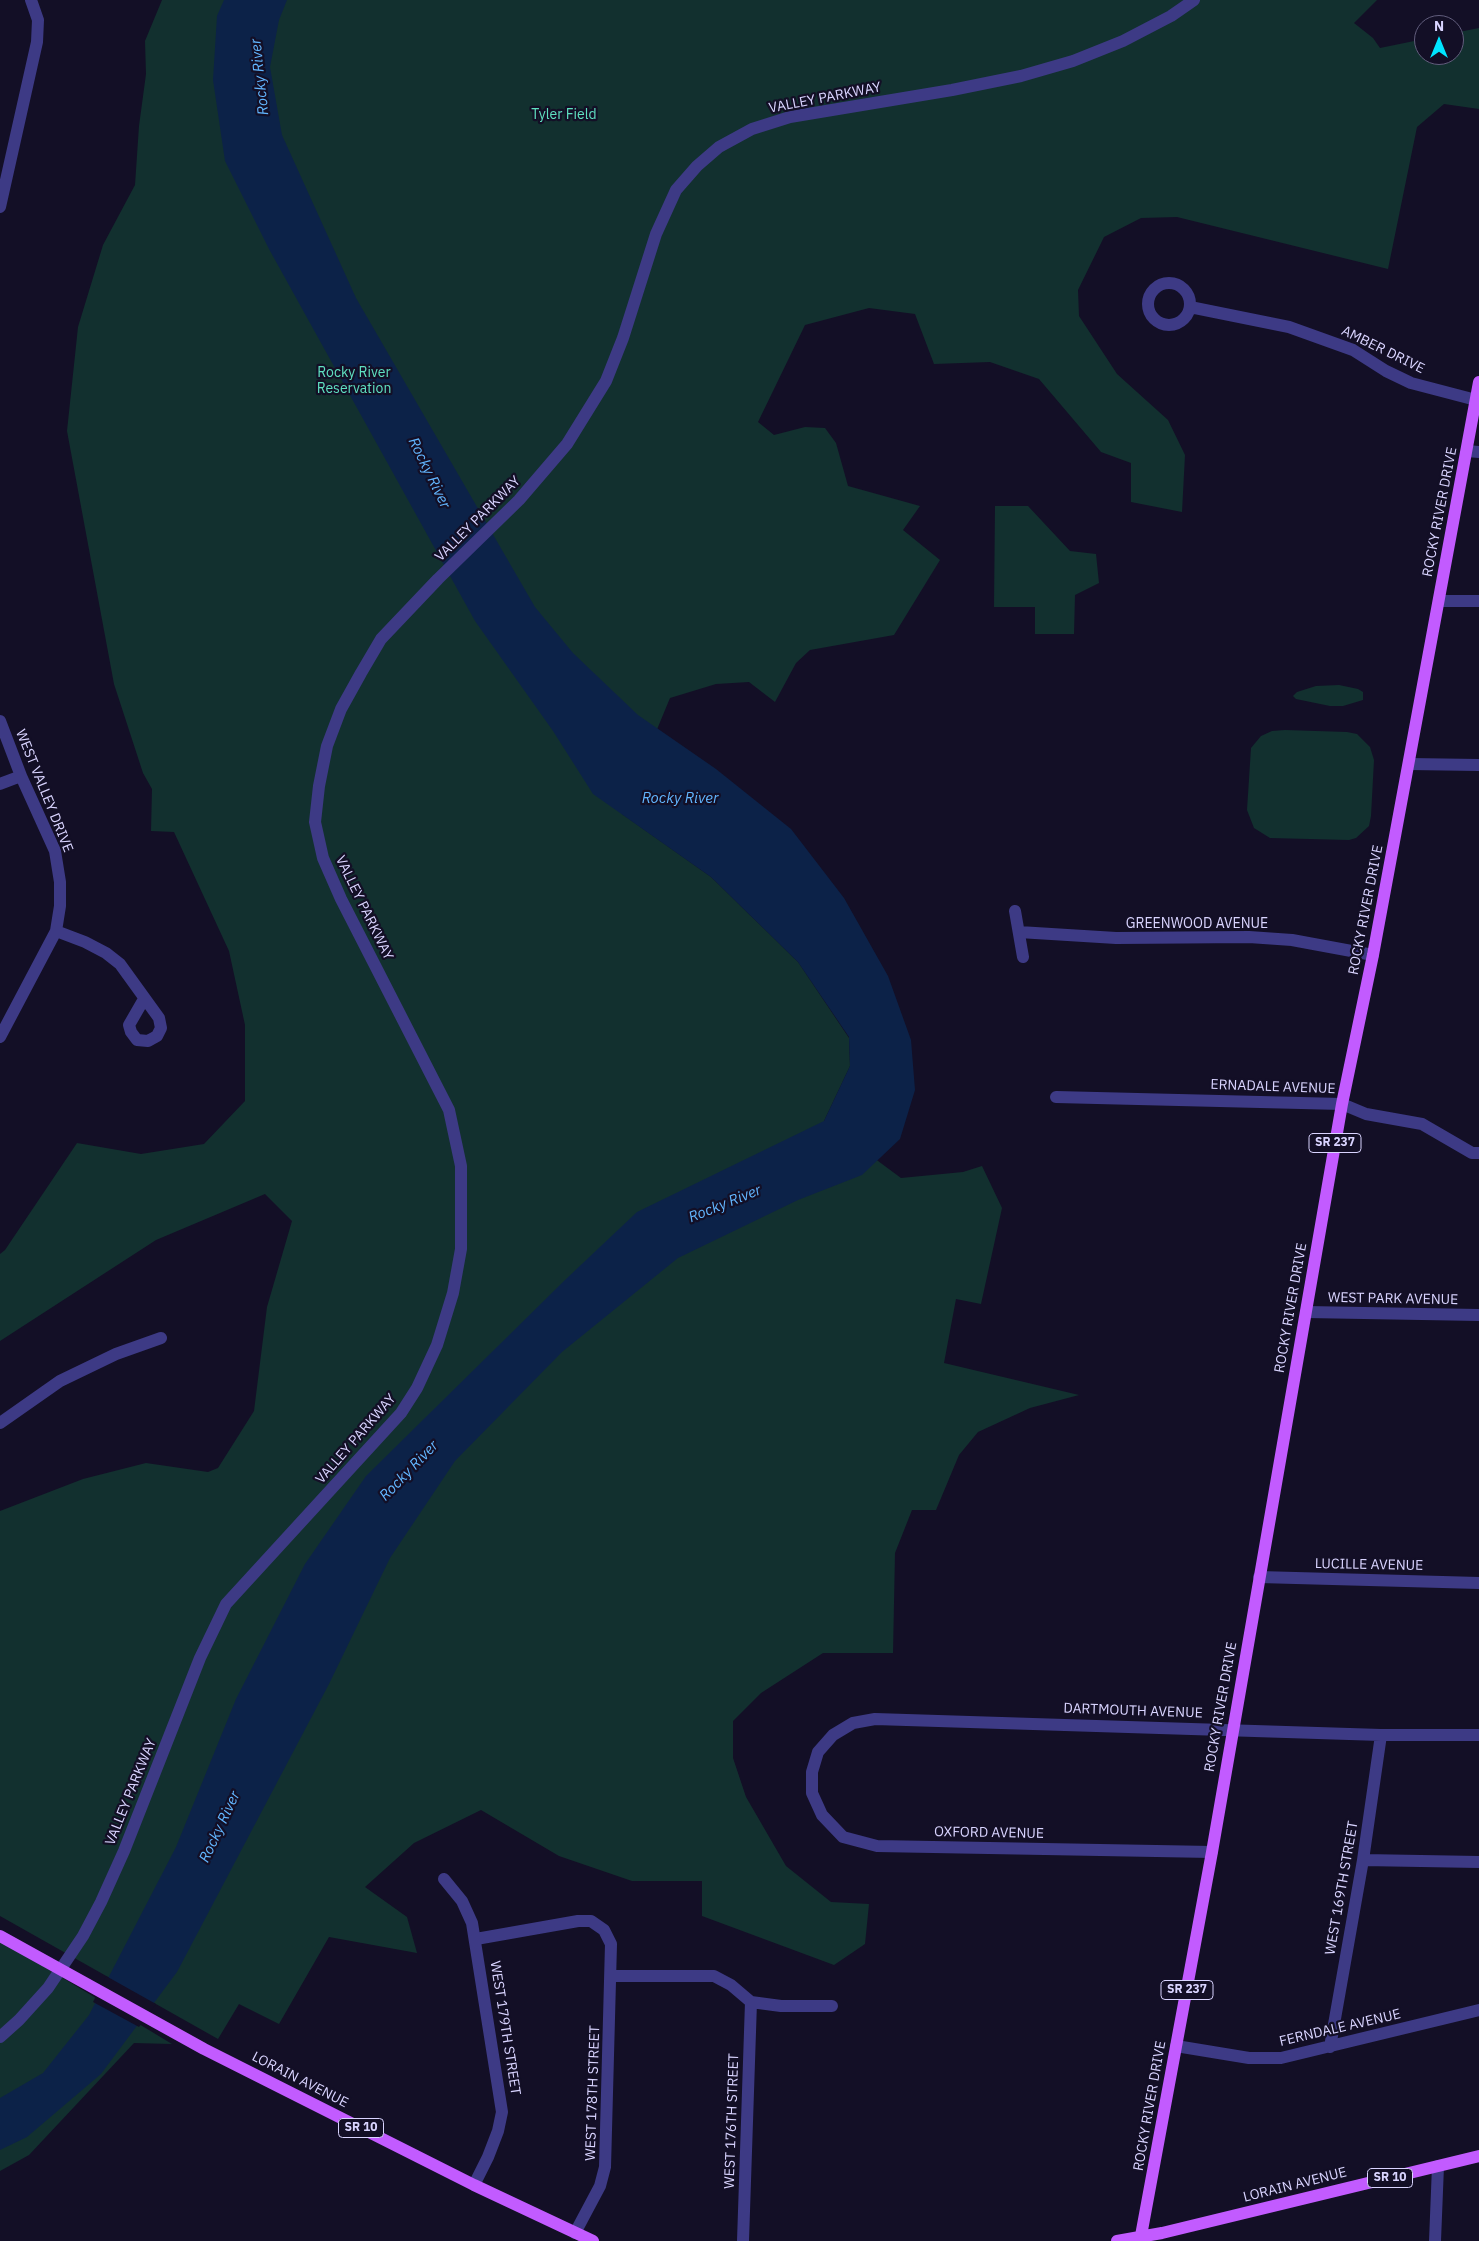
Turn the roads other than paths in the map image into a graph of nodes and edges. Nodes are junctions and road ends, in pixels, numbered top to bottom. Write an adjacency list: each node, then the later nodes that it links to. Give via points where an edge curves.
1 (31, 0): 3 (street, via 38,20 37,42)
2 (1194, 0): 45 (street, VALLEY PARKWAY, via 1123,41 1073,61 961,89 790,117 752,129 719,147 676,190 656,234 606,381 587,415 556,459 519,500 381,639 341,709 327,746 316,822 323,858 341,899 449,1110 461,1166 461,1249 453,1293 437,1345 401,1413 226,1604 200,1658 101,1902 83,1936 48,1988)
3 (0, 207)
4 (1190, 307): 6 (street, AMBER DRIVE, via 1289,326 1353,350 1411,383)
5 (1479, 382): 6 (main road, ROCKY RIVER DRIVE / SR 237)
6 (1476, 400): 7 (main road, ROCKY RIVER DRIVE / SR 237)
7 (1473, 451): 8 (main road, ROCKY RIVER DRIVE / SR 237)
8 (1439, 601): 9 (street); 11 (main road, ROCKY RIVER DRIVE / SR 237)
9 (1479, 602)
10 (0, 722): 13 (street, WEST VALLEY DRIVE)
11 (1409, 764): 12 (street); 18 (main road, ROCKY RIVER DRIVE / SR 237)
12 (1479, 766)
13 (21, 776): 14 (street); 16 (street, WEST VALLEY DRIVE, via 54,851 60,882)
14 (0, 784)
15 (1016, 911): 17 (street)
16 (56, 931): 20 (street, via 106,953 120,964); 21 (street, WEST VALLEY DRIVE)
17 (1019, 932): 18 (street, GREENWOOD AVENUE, via 1116,938 1284,939); 19 (street)
18 (1373, 955): 23 (main road, ROCKY RIVER DRIVE / SR 237)
19 (1023, 957)
20 (144, 999)
21 (2, 1031)
22 (1056, 1096): 23 (street, ERNADALE AVENUE)
23 (1342, 1104): 24 (street, ERNADALE AVENUE, via 1366,1114 1422,1124 1472,1153); 25 (main road, ROCKY RIVER DRIVE / SR 237)
24 (1479, 1153)
25 (1306, 1312): 26 (street, WEST PARK AVENUE); 29 (main road, ROCKY RIVER DRIVE / SR 237)
26 (1479, 1315)
27 (161, 1338): 28 (street, via 116,1354 60,1381)
28 (0, 1423)
29 (1259, 1577): 30 (street, LUCILLE AVENUE); 31 (main road, ROCKY RIVER DRIVE / SR 237)
30 (1479, 1582)
31 (1232, 1728): 32 (street, DARTMOUTH AVENUE); 34 (street, DARTMOUTH AVENUE, via 875,1719 853,1723 833,1734 818,1752); 35 (main road, ROCKY RIVER DRIVE / SR 237)
32 (1381, 1734): 33 (street, DARTMOUTH AVENUE); 36 (street, WEST 169TH STREET)
33 (1479, 1736)
34 (812, 1772): 35 (street, OXFORD AVENUE, via 812,1793 822,1815 843,1837 877,1846)
35 (1212, 1852): 46 (main road, ROCKY RIVER DRIVE / SR 237)
36 (1364, 1860): 37 (street); 47 (street, WEST 169TH STREET)
37 (1479, 1862)
38 (444, 1879): 40 (street, WEST 179TH STREET, via 462,1901)
39 (0, 1936): 50 (main road, LORAIN AVENUE / SR 10, via 204,2049)
40 (476, 1939): 41 (street, WEST 178TH STREET, via 591,1921 604,1930 611,1944); 50 (street, WEST 179TH STREET, via 502,2112 488,2157)
41 (611, 1976): 42 (street, via 714,1976); 51 (street, WEST 178TH STREET, via 606,2167 600,2186)
42 (751, 2002): 43 (street, via 781,2006); 54 (street, WEST 176TH STREET)
43 (832, 2006)
44 (1479, 2010): 47 (street, FERNDALE AVENUE)
45 (0, 2037)
46 (1176, 2046): 47 (street, FERNDALE AVENUE, via 1249,2058 1280,2058); 52 (main road, ROCKY RIVER DRIVE / SR 237)
47 (1330, 2047)
48 (1479, 2156): 49 (main road, LORAIN AVENUE / SR 10)
49 (1438, 2166): 52 (main road, LORAIN AVENUE / SR 10); 56 (street)
50 (474, 2185): 51 (main road, LORAIN AVENUE / SR 10)
51 (575, 2233): 53 (main road, LORAIN AVENUE / SR 10)
52 (1140, 2240): 55 (main road, LORAIN AVENUE / SR 10)
53 (593, 2241)
54 (743, 2241)
55 (1117, 2241)
56 (1435, 2241)

